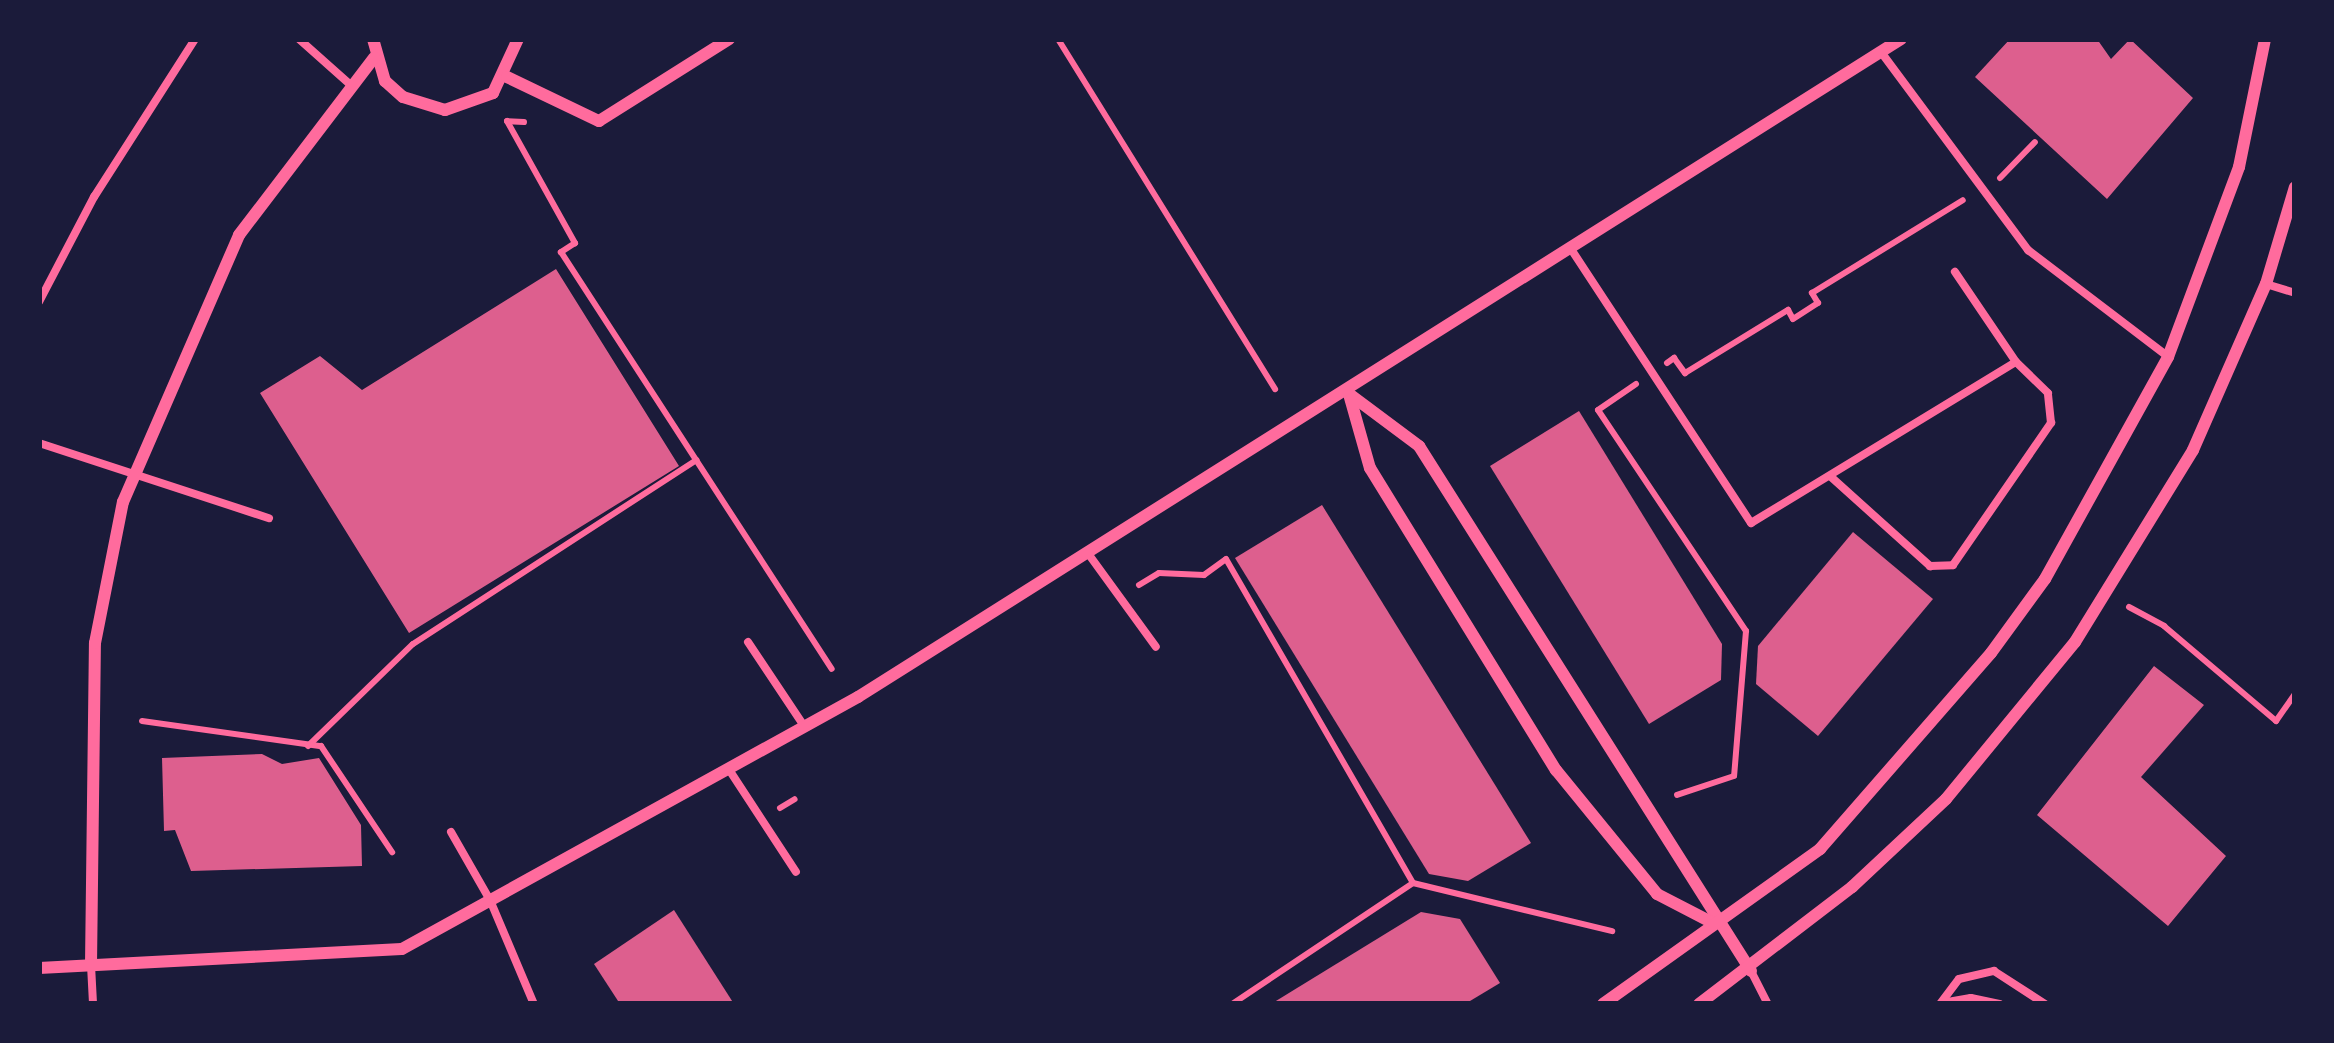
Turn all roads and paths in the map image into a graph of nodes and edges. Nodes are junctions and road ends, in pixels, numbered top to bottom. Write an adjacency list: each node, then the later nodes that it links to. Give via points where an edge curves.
1 (195, 39): 21 (lane, via 94,197)
2 (299, 39): 12 (lane)
3 (373, 39): 10 (street)
4 (518, 39): 11 (street)
5 (729, 39): 11 (street, via 599,121)
6 (1058, 39): 25 (path)
7 (1901, 39): 9 (street)
8 (2265, 39): 22 (street, via 2239,167)
9 (1881, 52): 16 (lane); 17 (street)
10 (374, 58): 11 (street, via 394,89 427,108 470,105); 12 (street)
11 (506, 76)
12 (352, 86): 29 (street, via 239,236)
13 (524, 122): 28 (path, via 507,121 575,243 561,252)
14 (2035, 142): 16 (path)
15 (2295, 187): 19 (street)
16 (1983, 188): 22 (lane, via 2028,250); 24 (path, via 1812,293 1818,303 1793,319 1788,310 1684,373 1674,358)
17 (1570, 248): 24 (lane); 26 (street)
18 (1954, 272): 23 (lane)
19 (2266, 284): 20 (lane); 53 (street, via 2193,450 2075,642 1946,799)
20 (2295, 293)
21 (39, 302)
22 (2168, 357): 49 (street, via 2091,504 1990,653 1820,849)
23 (2015, 362): 30 (lane); 30 (lane, via 2048,393 2051,424 1953,565 1930,566)
24 (1653, 372): 30 (lane, via 1751,524); 43 (path, via 1598,410 1746,631 1734,776)
25 (1275, 389)
26 (1348, 393): 32 (street); 49 (street, via 1419,446 1600,739 1692,867); 49 (street, via 1370,468 1556,770 1657,894)
27 (39, 443): 29 (lane)
28 (696, 460): 37 (path); 41 (path, via 413,644)
29 (133, 473): 31 (lane); 51 (street, via 94,643)
30 (1830, 476)
31 (269, 518)
32 (1087, 552): 36 (lane); 40 (street)
33 (1159, 573): 47 (path, via 1204,575 1226,560)
34 (2128, 607): 38 (path, via 2164,626 2276,721)
35 (748, 642): 40 (lane)
36 (1156, 647)
37 (832, 669)
38 (2295, 694)
39 (142, 721): 41 (path)
40 (804, 726): 42 (street)
41 (308, 746): 45 (path, via 322,746)
42 (728, 768): 46 (lane); 48 (street)
43 (1677, 795)
44 (451, 832): 48 (lane)
45 (392, 852)
46 (796, 872)
47 (1413, 883): 50 (path); 56 (path)
48 (490, 900): 51 (street, via 402,949); 55 (lane)
49 (1716, 924): 53 (street); 57 (street)
50 (1612, 931)
51 (91, 965): 52 (street); 54 (lane)
52 (39, 968)
53 (1751, 971): 58 (street); 59 (lane)
54 (94, 1004)
55 (534, 1004)
56 (1232, 1004)
57 (1604, 1004)
58 (1699, 1004)
59 (1768, 1004)
60 (1940, 1004): 61 (lane); 62 (lane, via 1959,979 1994,971)
61 (1999, 1004)
62 (2045, 1004)

